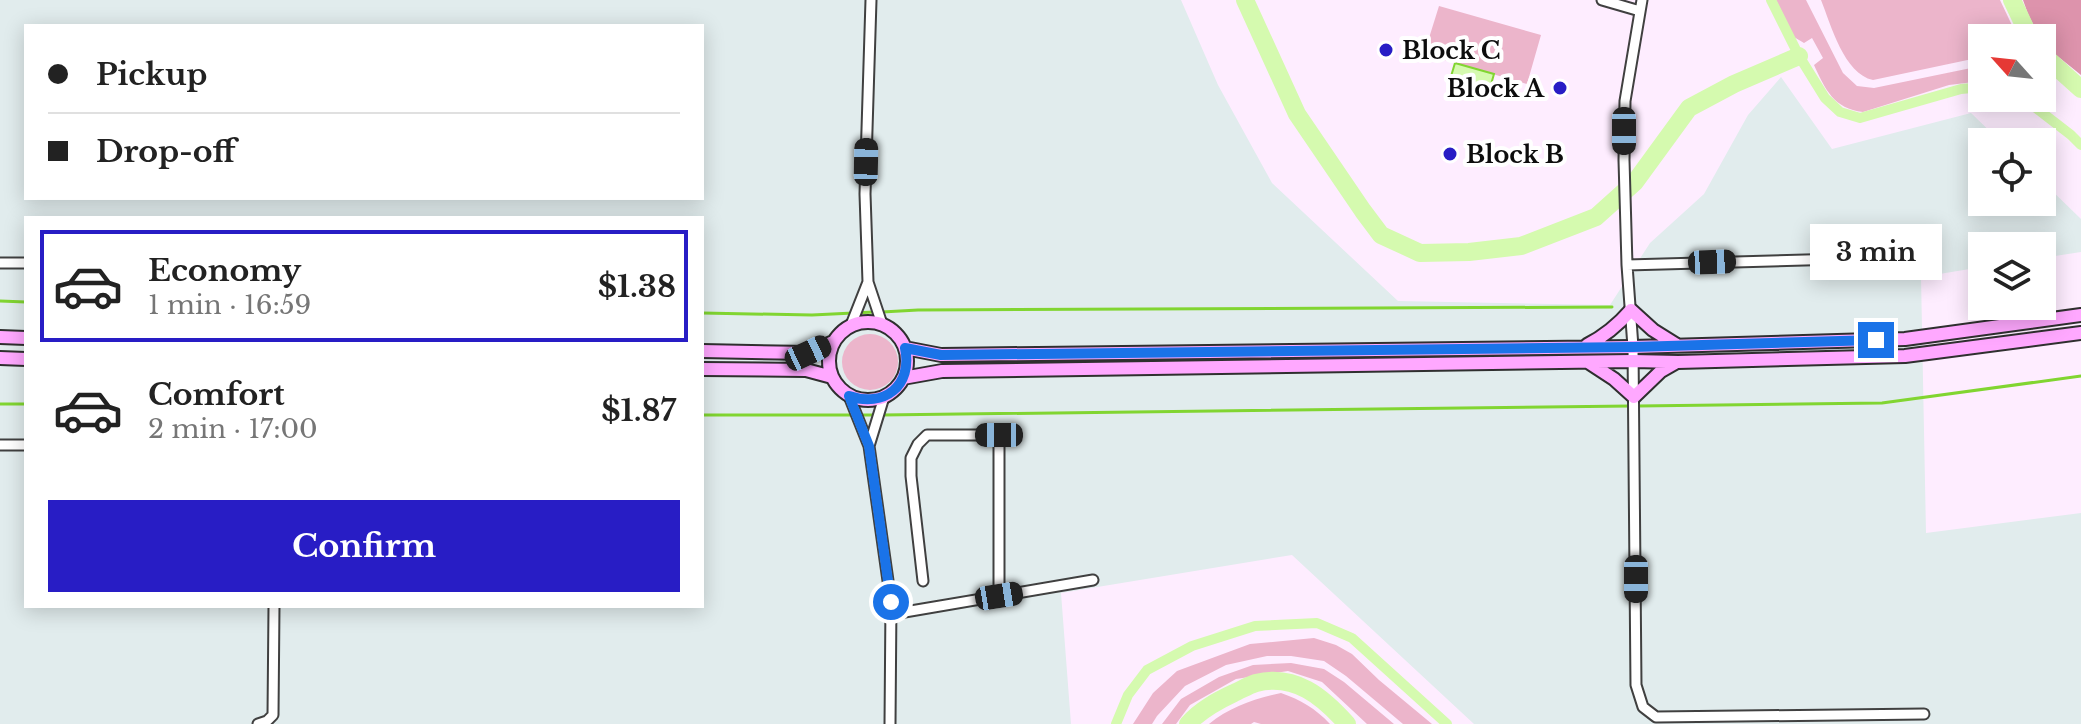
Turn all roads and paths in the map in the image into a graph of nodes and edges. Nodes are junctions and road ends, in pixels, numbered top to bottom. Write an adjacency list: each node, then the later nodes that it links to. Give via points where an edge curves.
1 (871, 0): 9 (street)
2 (1602, 0): 4 (street)
3 (1642, 0): 4 (street)
4 (1640, 11): 8 (street, via 1625,101)
5 (1912, 257): 8 (street)
6 (0, 263): 7 (street)
7 (24, 263)
8 (1627, 265): 10 (street)
9 (868, 282): 12 (street); 13 (street)
10 (1631, 310): 18 (main road, via 1618,325); 19 (main road); 20 (street)
11 (2081, 315): 19 (main road, via 1905,339)
12 (881, 319): 13 (main road); 21 (main road)
13 (853, 320): 17 (main road)
14 (2081, 333): 27 (main road, via 1905,356)
15 (0, 337): 16 (main road)
16 (24, 338)
17 (833, 342): 22 (main road, via 808,353); 29 (main road, via 828,366)
18 (1584, 346): 20 (main road); 21 (main road, via 941,355)
19 (1678, 346): 20 (main road)
20 (1633, 347): 25 (street)
21 (905, 348): 30 (main road)
22 (704, 351)
23 (0, 358): 24 (main road)
24 (24, 359)
25 (1633, 361): 26 (main road); 27 (main road); 33 (street)
26 (1588, 362): 30 (main road, via 942,371); 33 (main road, via 1614,379)
27 (1678, 362): 33 (main road, via 1661,371)
28 (704, 369): 29 (main road, via 806,370)
29 (832, 377): 31 (main road)
30 (903, 378): 32 (main road)
31 (851, 401): 32 (main road); 36 (street)
32 (882, 403): 36 (street)
33 (1633, 403): 42 (street, via 1636,685 1643,707 1656,717)
34 (0, 445): 35 (street)
35 (24, 445)
36 (869, 446): 41 (street)
37 (1093, 580): 39 (street)
38 (923, 581): 39 (street, via 911,476 918,444 927,435 999,435)
39 (999, 596): 41 (street)
40 (274, 608): 43 (street, via 273,715)
41 (893, 614): 44 (street)
42 (1924, 714)
43 (258, 724)
44 (890, 724)

